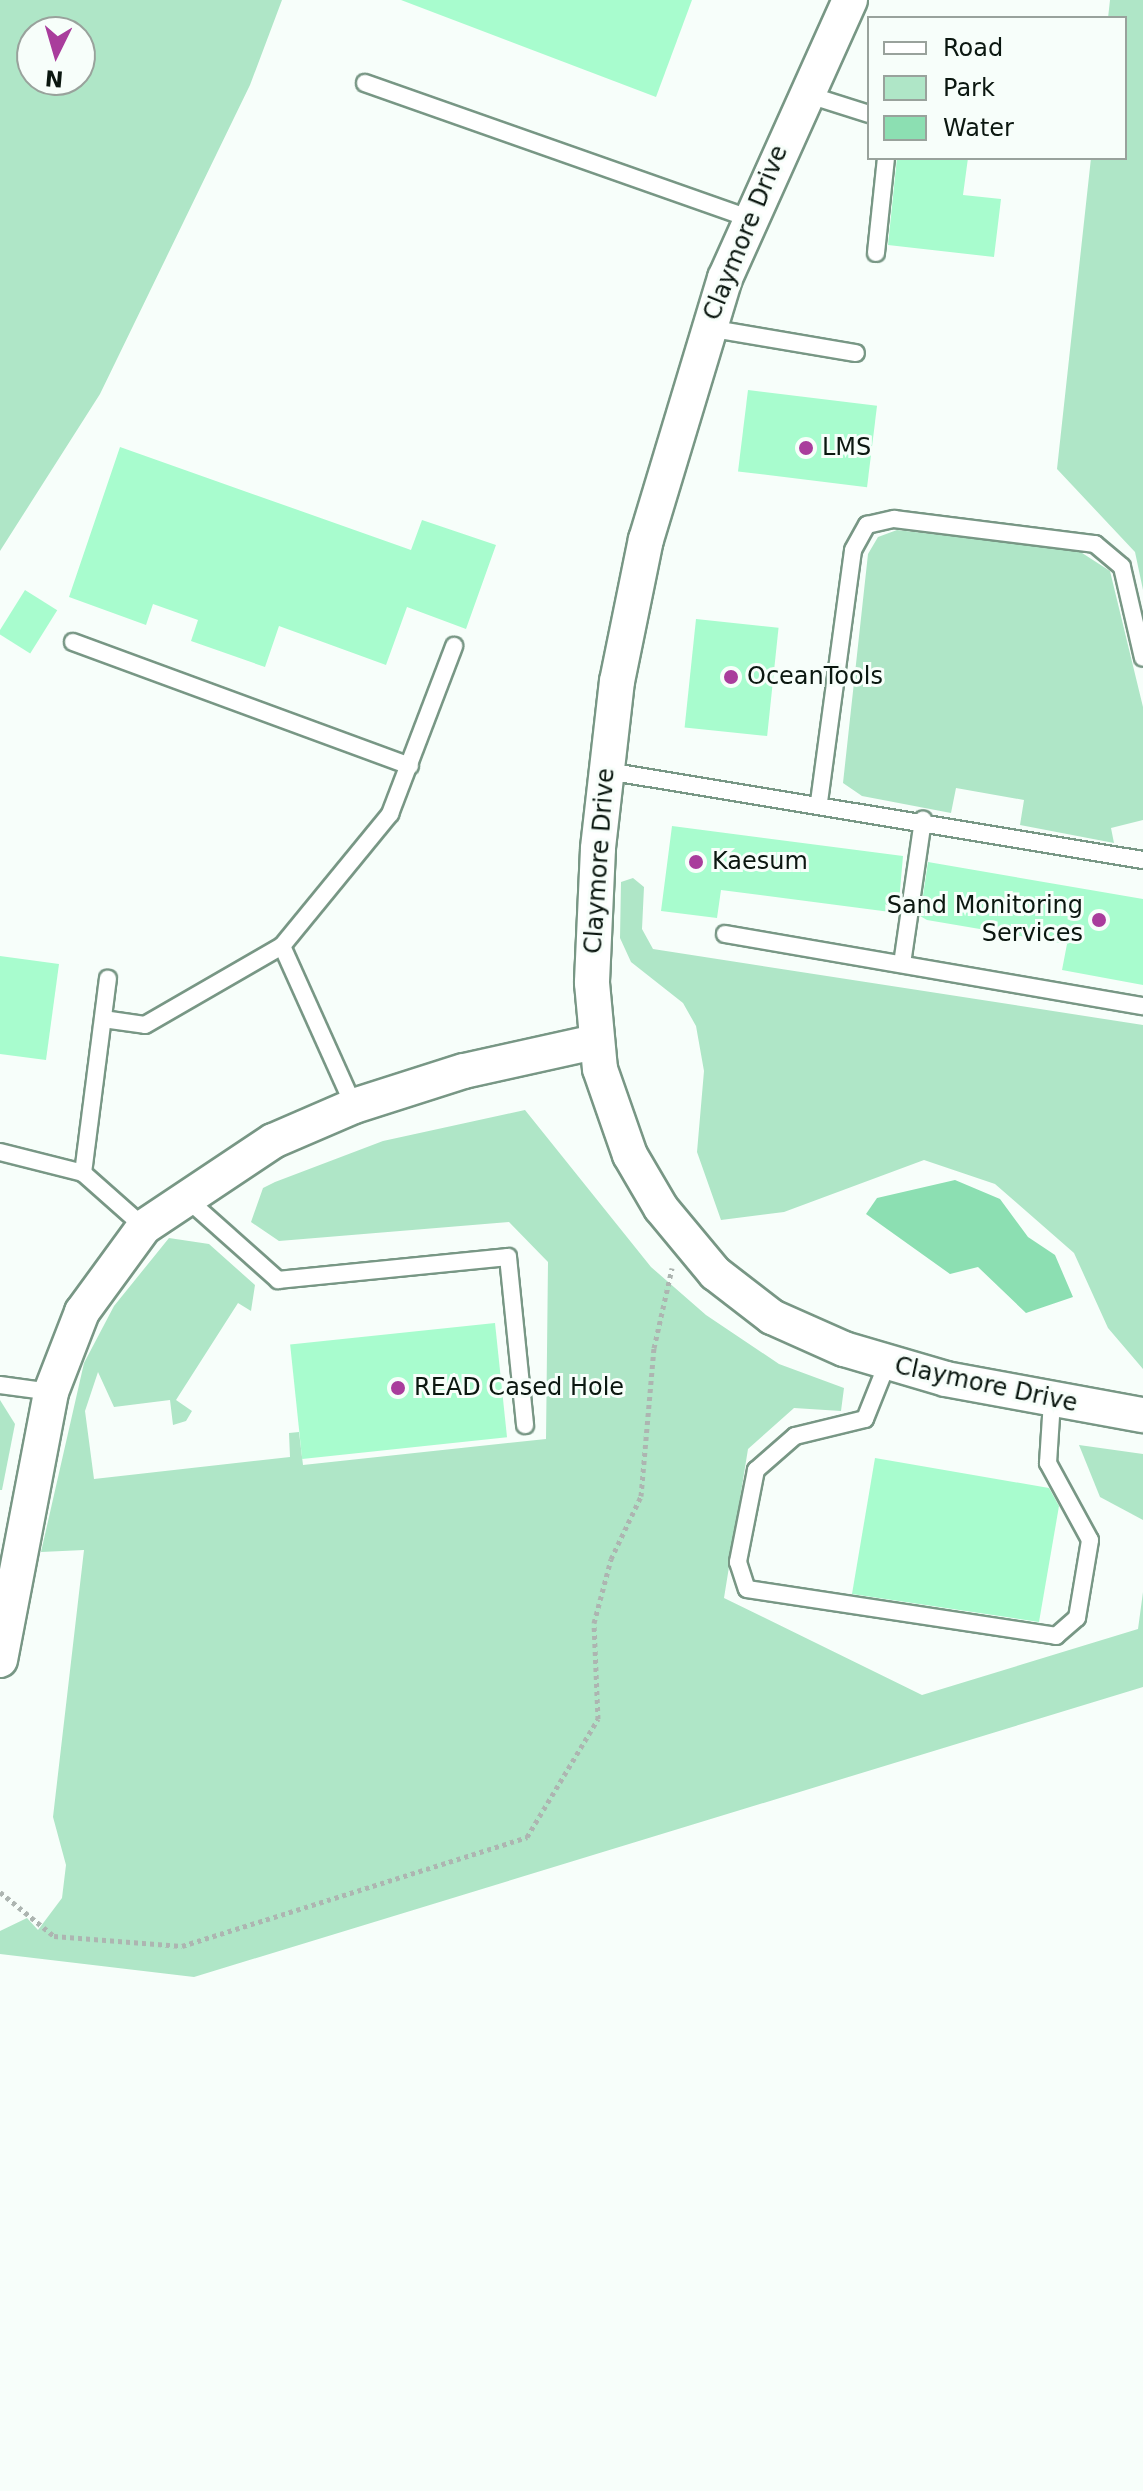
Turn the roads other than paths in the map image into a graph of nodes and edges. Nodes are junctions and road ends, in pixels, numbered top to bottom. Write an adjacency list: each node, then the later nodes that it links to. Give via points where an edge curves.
1 (850, 0): 3 (street, Claymore Drive)
2 (365, 83): 6 (lane)
3 (804, 93): 4 (lane); 6 (street, Claymore Drive)
4 (867, 113)
5 (886, 160): 7 (lane)
6 (749, 218): 8 (street, Claymore Drive)
7 (876, 253)
8 (707, 328): 9 (lane); 14 (street, Claymore Drive, via 646,539)
9 (856, 353)
10 (73, 642): 13 (lane)
11 (454, 646): 13 (lane)
12 (1143, 658): 15 (lane, via 1122,567 1095,544 894,519 867,525 853,550)
13 (410, 766): 19 (lane, via 390,814)
14 (607, 771): 15 (lane); 24 (street, Claymore Drive, via 593,920)
15 (819, 802): 16 (lane)
16 (923, 820): 17 (lane); 20 (lane)
17 (1143, 860)
18 (725, 934): 20 (lane)
19 (282, 946): 23 (lane, via 145,1025); 25 (lane)
20 (902, 964): 22 (lane)
21 (108, 979): 23 (lane)
22 (1143, 1006)
23 (103, 1019): 27 (lane)
24 (595, 1042): 25 (street, via 464,1071); 30 (street, Claymore Drive, via 630,1155 688,1243 772,1317)
25 (354, 1106): 28 (street, via 273,1141)
26 (0, 1152): 27 (lane)
27 (83, 1173): 29 (lane)
28 (183, 1195): 29 (street); 35 (lane, via 278,1280 508,1257)
29 (144, 1227): 32 (street, via 82,1312)
30 (887, 1364): 33 (street, Claymore Drive); 33 (lane, via 865,1419 795,1436 756,1470 738,1562 747,1589 1056,1636 1077,1618 1090,1540 1048,1463)
31 (0, 1385): 32 (lane)
32 (51, 1392): 36 (street)
33 (1052, 1401): 34 (street, Claymore Drive)
34 (1143, 1415)
35 (525, 1425)
36 (0, 1660)

